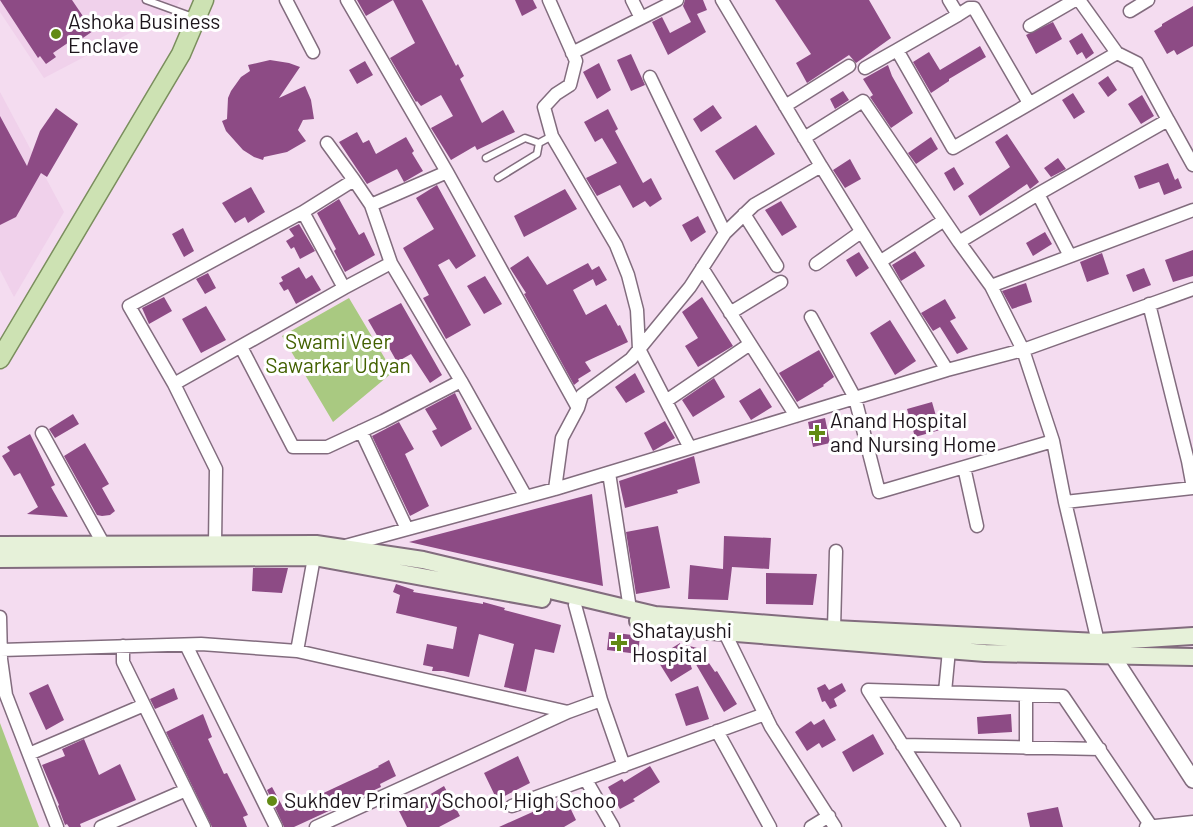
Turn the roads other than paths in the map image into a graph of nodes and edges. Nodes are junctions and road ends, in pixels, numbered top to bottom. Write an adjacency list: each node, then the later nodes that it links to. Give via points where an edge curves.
1 (146, 0): 11 (lane)
2 (286, 0): 17 (street)
3 (347, 0): 33 (street)
4 (549, 0): 18 (street)
5 (632, 0): 14 (street)
6 (677, 0): 14 (street)
7 (722, 0): 24 (street)
8 (949, 0): 13 (street)
9 (1077, 0): 15 (street); 19 (street)
10 (1148, 0): 12 (street)
11 (203, 5): 62 (main road, via 181,54)
12 (1130, 11)
13 (958, 15): 16 (street); 23 (street, via 974,8)
14 (641, 18): 18 (street)
15 (1029, 26)
16 (897, 50): 21 (street); 23 (street, via 953,148)
17 (313, 52)
18 (572, 53): 26 (street, via 576,61 570,85 544,108)
19 (1117, 53): 23 (street); 25 (street, via 1137,63)
20 (849, 66): 24 (street)
21 (865, 68)
22 (650, 77): 43 (street)
23 (1029, 103)
24 (785, 106): 27 (street)
25 (1168, 120): 31 (street); 36 (street)
26 (552, 136): 29 (lane); 60 (street, via 616,245 637,310)
27 (804, 138): 32 (street); 41 (street, via 863,101)
28 (327, 143): 35 (street)
29 (539, 143): 30 (lane, via 525,138); 34 (lane, via 537,154)
30 (486, 158)
31 (1193, 165)
32 (821, 166): 40 (street); 42 (street)
33 (447, 172): 37 (street); 68 (street)
34 (498, 178)
35 (354, 180): 37 (street); 39 (street)
36 (1038, 194): 44 (street); 45 (street)
37 (371, 205): 47 (street)
38 (1193, 210): 45 (street)
39 (303, 212): 53 (street); 65 (street, via 129,306)
40 (744, 214): 43 (street); 49 (street)
41 (943, 221): 44 (street); 46 (street)
42 (861, 232): 46 (street); 48 (street)
43 (725, 234): 50 (street)
44 (959, 242): 52 (street)
45 (1070, 256): 52 (street)
46 (881, 261): 63 (street)
47 (391, 263): 53 (street); 64 (street)
48 (816, 264)
49 (777, 266)
50 (702, 268): 56 (street); 60 (street)
51 (781, 282): 56 (street)
52 (991, 286): 61 (street)
53 (344, 288): 59 (street)
54 (1193, 289): 55 (street)
55 (1149, 304): 61 (street); 74 (street)
56 (730, 313): 58 (street)
57 (811, 317): 66 (street)
58 (750, 344): 67 (street); 69 (street)
59 (241, 347): 65 (street); 70 (street, via 293,447 327,447)
60 (639, 350): 67 (street); 68 (street, via 582,395)
61 (1023, 350): 63 (street); 72 (street)
62 (1, 353)
63 (947, 370): 66 (street)
64 (461, 381): 70 (street); 79 (street)
65 (174, 384): 83 (street, via 216,469)
66 (855, 398): 69 (street); 75 (street, via 879,492)
67 (666, 401): 73 (street)
68 (578, 408): 78 (street, via 562,438)
69 (796, 416): 73 (street)
70 (361, 431): 82 (street)
71 (42, 433): 85 (street)
72 (1053, 441): 75 (street); 80 (street)
73 (690, 448): 76 (street)
74 (1191, 460): 77 (street)
75 (964, 467): 81 (street)
76 (609, 473): 78 (street); 91 (street)
77 (1193, 488): 80 (street)
78 (555, 489): 79 (street)
79 (526, 497): 82 (street)
80 (1065, 501): 98 (street)
81 (977, 526)
82 (407, 529): 86 (street)
83 (215, 544): 85 (main road); 87 (main road)
84 (0, 545): 85 (main road)
85 (104, 545)
86 (339, 548): 87 (main road); 91 (main road, via 423,560)
87 (315, 550): 89 (main road); 90 (main road); 101 (street)
88 (836, 551): 94 (street)
89 (0, 559)
90 (575, 605): 93 (main road, via 661,627); 105 (street)
91 (630, 609): 93 (main road)
92 (0, 617): 99 (street)
93 (721, 626): 94 (main road); 100 (main road); 108 (street)
94 (834, 629): 98 (main road)
95 (1193, 636): 98 (main road)
96 (186, 645): 97 (street); 101 (street); 125 (street)
97 (123, 646): 99 (street); 106 (street, via 123,662)
98 (1107, 646): 100 (main road, via 985,653); 102 (main road); 116 (street)
99 (1, 650): 113 (street, via 6,695)
100 (949, 650): 103 (street)
101 (297, 651): 107 (street)
102 (1193, 657)
103 (945, 692): 104 (street); 110 (street, via 867,690)
104 (1026, 695): 111 (street); 112 (street, via 1063,696)
105 (601, 700): 107 (street); 114 (street)
106 (144, 705): 113 (street); 117 (street)
107 (568, 712): 126 (street)
108 (765, 714): 109 (street); 119 (street)
109 (717, 731): 114 (street); 128 (street)
110 (902, 745): 111 (street); 130 (street)
111 (1026, 748): 112 (street)
112 (1100, 750): 121 (street)
113 (29, 754): 122 (street)
114 (624, 766): 115 (street)
115 (586, 780): 118 (street); 127 (street)
116 (1193, 780)
117 (186, 790): 123 (street); 124 (street)
118 (512, 806)
119 (832, 822): 129 (street)
120 (1193, 822): 121 (street)
121 (1149, 826)
122 (57, 827)
123 (101, 827)
124 (204, 827)
125 (276, 827)
126 (316, 827)
127 (613, 827)
128 (770, 827)
129 (810, 827)
130 (954, 827)

